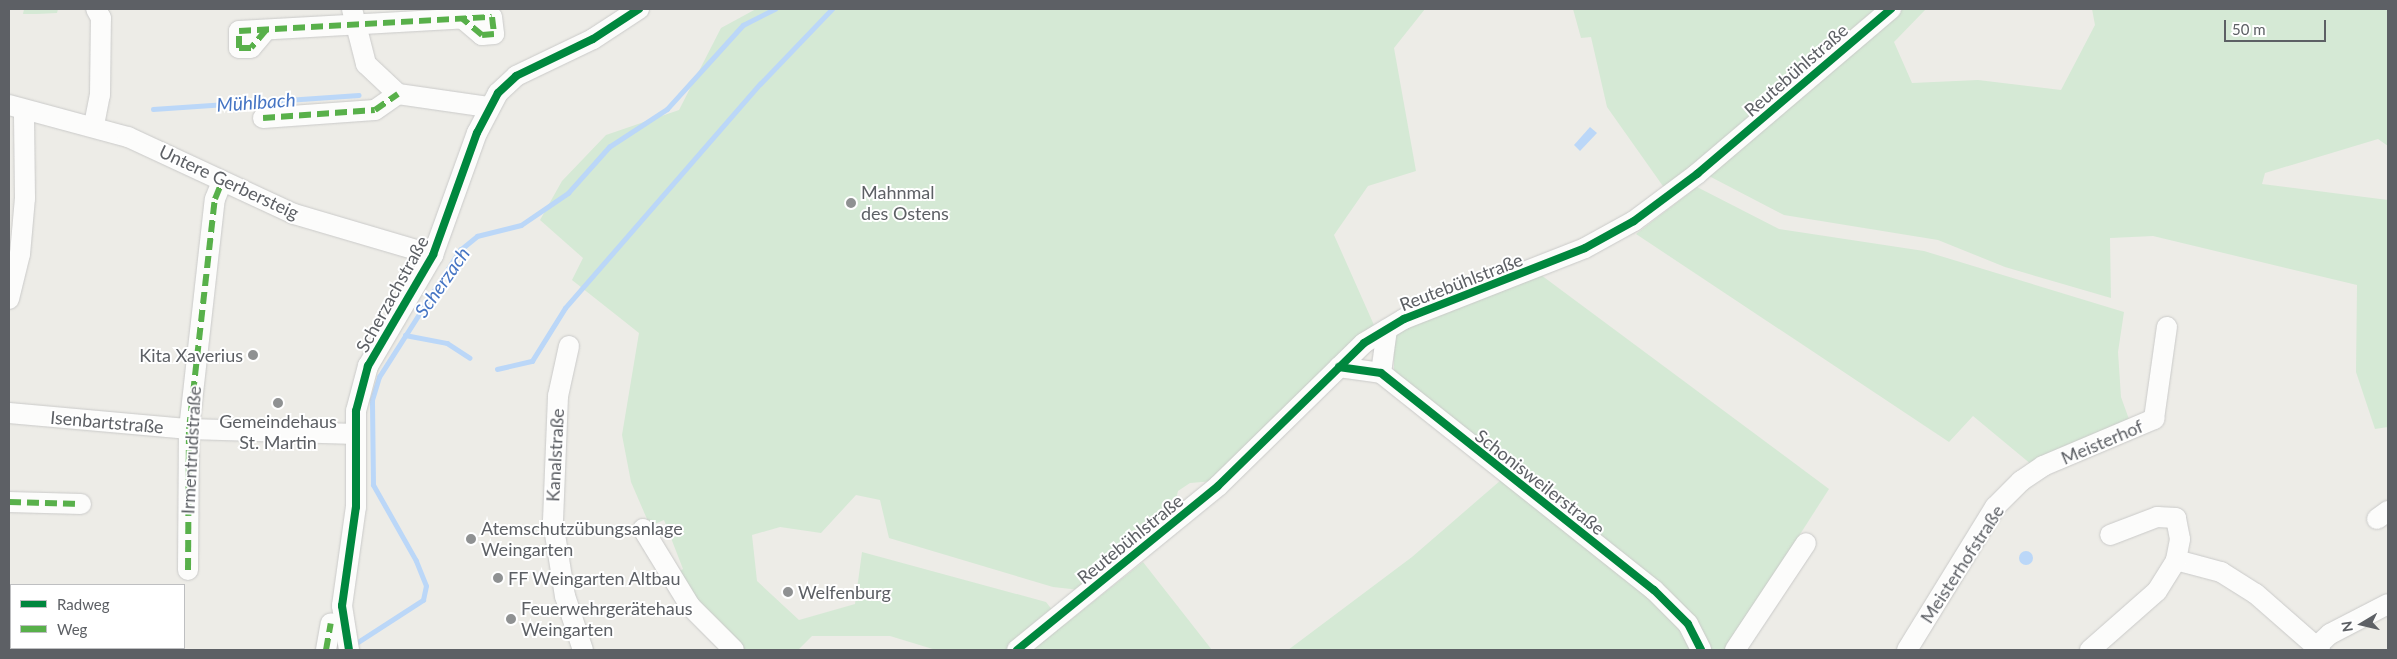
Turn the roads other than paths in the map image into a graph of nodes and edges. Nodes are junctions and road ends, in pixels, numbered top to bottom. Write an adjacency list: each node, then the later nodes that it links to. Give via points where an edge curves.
1 (639, 9): 8 (street, via 593,39 516,76)
2 (1891, 9): 16 (street, Reutebühlstraße, via 1698,174 1634,221 1585,248)
3 (104, 12): 11 (street, via 100,95)
4 (353, 18): 5 (street); 6 (street); 7 (street, via 366,64)
5 (463, 19)
6 (266, 30)
7 (398, 94): 8 (street); 10 (street, via 375,110)
8 (488, 107): 13 (street, Scherzachstraße)
9 (16, 108): 11 (street, Untere Gerbersteig); 14 (street, via 25,198 20,254)
10 (263, 118)
11 (94, 125): 12 (street, Untere Gerbersteig, via 147,145)
12 (222, 182): 13 (street, Untere Gerbersteig, via 294,214); 21 (street, Irmentrudstraße, via 215,199)
13 (433, 255): 22 (street, Scherzachstraße, via 368,366 356,410)
14 (9, 299)
15 (2167, 327): 23 (street, Meisterhof, via 2154,419 2044,466)
16 (1387, 329): 18 (street, Reutebühlstraße); 19 (street)
17 (569, 346): 36 (street, Kanalstraße, via 558,396 553,522 565,596)
18 (1339, 367): 19 (street, Schonisweilerstraße); 38 (street, Reutebühlstraße, via 1218,486)
19 (1381, 374): 39 (street, Schonisweilerstraße, via 1654,590 1688,624)
20 (9, 413): 21 (street, Isenbartstraße)
21 (189, 429): 22 (street, Isenbartstraße); 30 (street, Irmentrudstraße)
22 (356, 434): 33 (street, Scherzachstraße, via 356,507 342,606)
23 (2021, 481): 41 (street, Meisterhofstraße, via 1995,507)
24 (9, 502): 25 (street, via 55,506)
25 (81, 504)
26 (643, 529): 37 (street, via 690,606)
27 (2110, 534): 29 (street, via 2157,517 2176,518)
28 (1806, 543): 40 (street)
29 (2176, 560): 34 (street, via 2221,572 2256,594); 42 (street, via 2158,591)
30 (188, 570)
31 (2388, 604): 34 (street, via 2330,634)
32 (331, 623): 35 (street)
33 (348, 646)
34 (2318, 648)
35 (326, 650)
36 (583, 650)
37 (734, 650)
38 (1017, 650)
39 (1701, 650)
40 (1735, 650)
41 (1907, 650)
42 (2090, 650)

